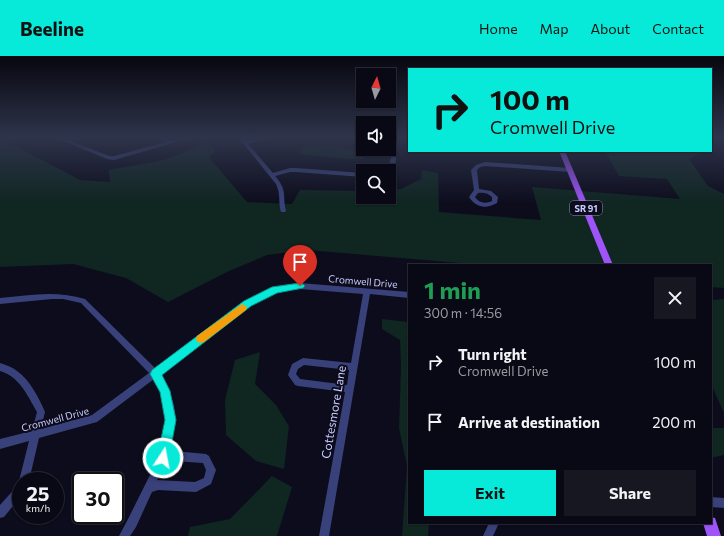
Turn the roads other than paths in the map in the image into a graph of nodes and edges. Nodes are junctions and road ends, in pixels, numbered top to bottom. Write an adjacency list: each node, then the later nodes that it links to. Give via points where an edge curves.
1 (259, 159): 5 (street)
2 (566, 159): 3 (main road, SR 91)
3 (570, 170): 6 (street, via 485,164 474,170); 8 (main road, SR 91)
4 (356, 174): 5 (street, via 296,170)
5 (273, 175): 7 (street, via 284,192 281,204)
6 (477, 191)
7 (283, 211)
8 (609, 264)
9 (367, 292): 10 (street, Cromwell Drive); 12 (street, Cottesmore Lane); 14 (street, Cromwell Drive, via 300,286 275,290 247,304)
10 (408, 295)
11 (0, 301): 14 (street, via 58,295 83,301)
12 (354, 366): 15 (street, Cottesmore Lane); 15 (street, via 303,361 295,367 292,375 298,382)
13 (0, 367): 16 (street, via 10,369 23,380 41,412)
14 (155, 374): 16 (street, Cromwell Drive, via 94,419); 18 (street, via 165,391 171,420)
15 (349, 389): 28 (street, Cottesmore Lane)
16 (36, 434): 17 (street, Cromwell Drive); 19 (street)
17 (0, 444)
18 (163, 458): 20 (street); 20 (street, via 174,456 206,459 211,470 208,481 196,487 158,485)
19 (26, 472)
20 (149, 488): 27 (street)
21 (12, 499): 24 (street)
22 (712, 502): 23 (street)
23 (724, 504)
24 (0, 513)
25 (494, 524): 29 (street)
26 (710, 524): 30 (main road)
27 (124, 536)
28 (324, 536)
29 (488, 536)
30 (714, 536)

